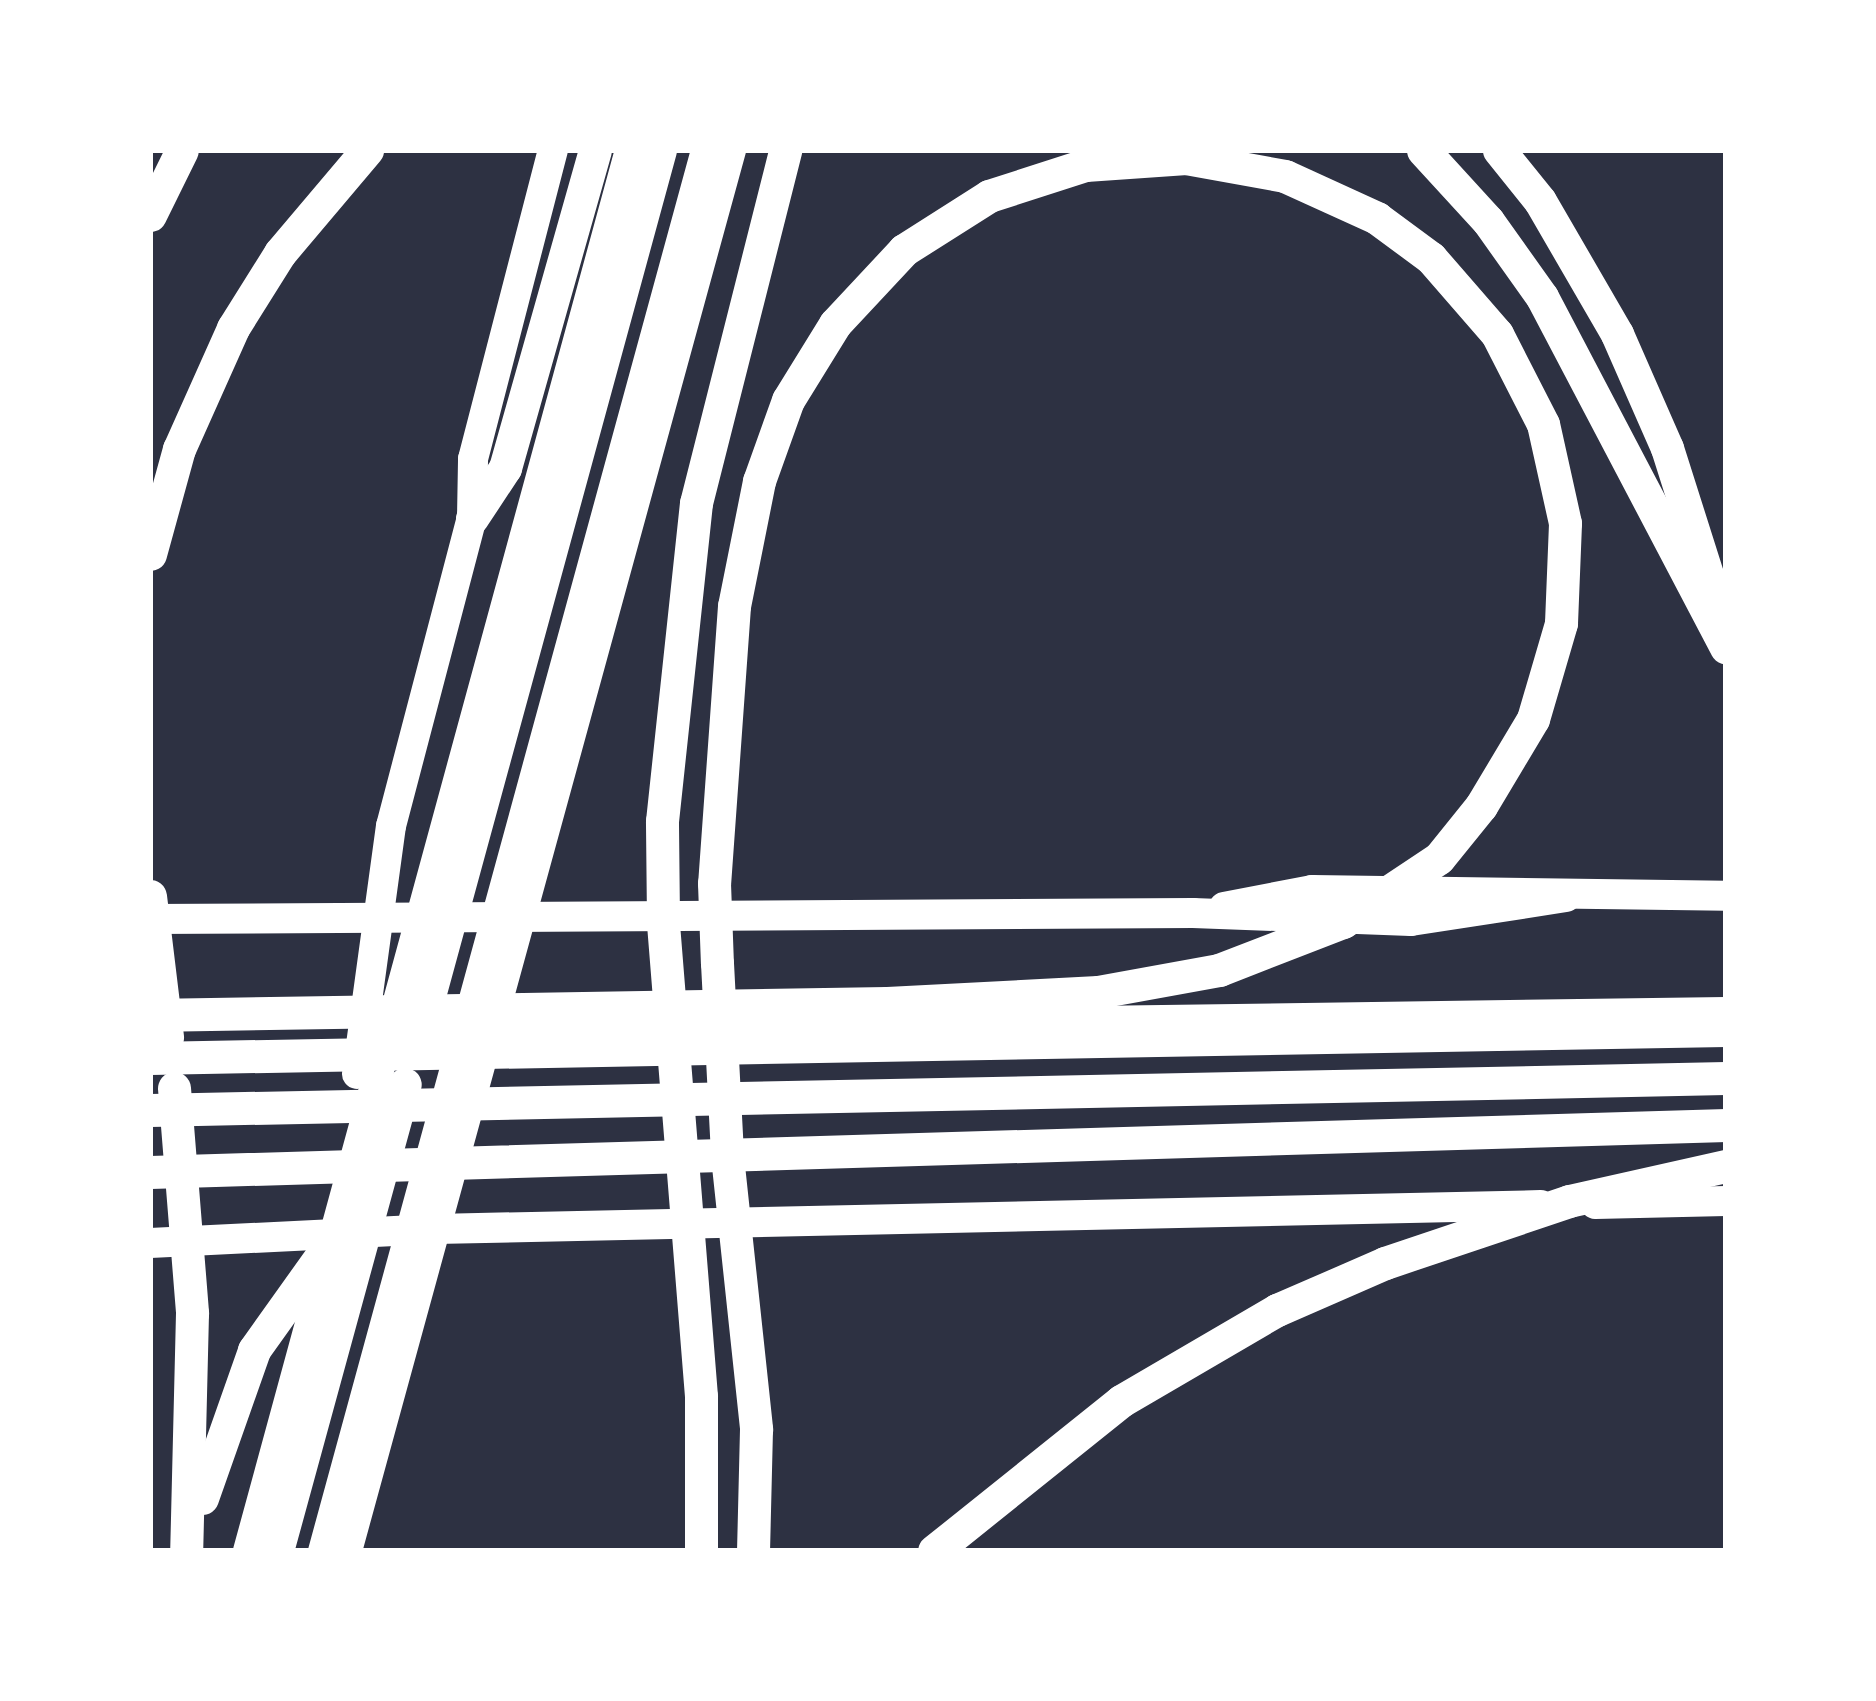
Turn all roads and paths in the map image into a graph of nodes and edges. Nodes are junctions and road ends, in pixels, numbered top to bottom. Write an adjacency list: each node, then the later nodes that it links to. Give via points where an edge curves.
1 (182, 150): 12 (highway)
2 (367, 150): 14 (highway, via 280,253 233,328 179,448)
3 (553, 150): 13 (main road, via 473,459)
4 (595, 150): 13 (highway, via 505,468)
5 (629, 150): 20 (main road)
6 (660, 150): 40 (highway)
7 (707, 150): 41 (highway)
8 (731, 150): 21 (main road)
9 (785, 150): 43 (highway, via 696,503 662,821 702,1412)
10 (1423, 150): 16 (highway, via 1542,297)
11 (1499, 150): 15 (highway, via 1540,201 1617,334 1667,448)
12 (150, 214)
13 (472, 518): 19 (main road, via 391,826)
14 (150, 554)
15 (1726, 634)
16 (1726, 648)
17 (150, 896): 38 (highway, via 193,1313)
18 (1726, 896): 21 (main road, via 1312,890 1193,913)
19 (377, 917): 20 (main road); 22 (main road); 36 (main road)
20 (419, 917): 21 (main road); 27 (main road)
21 (520, 917): 25 (main road)
22 (150, 919)
23 (1726, 1012): 25 (main road)
24 (150, 1015): 44 (highway, via 340,1011 578,1008 697,1006 721,1005 887,1003 1098,992 1219,970 1343,922 1439,857 1481,806 1533,719 1561,623 1565,523 1543,424 1498,334 1431,258 1348,202 1252,167 1152,157 1085,164 989,196 904,250 835,324 788,400 759,481 737,585 715,862 717,963 718,985 719,1006 727,1156 755,1429)
25 (490, 1030): 27 (main road); 35 (main road)
26 (1726, 1030): 28 (highway)
27 (389, 1031): 36 (main road)
28 (150, 1058)
29 (1726, 1078): 30 (highway)
30 (150, 1110)
31 (1726, 1125): 33 (highway)
32 (1726, 1166): 45 (highway, via 1569,1201 1428,1247 1247,1324 1058,1446)
33 (150, 1172)
34 (1726, 1201): 35 (main road)
35 (435, 1229): 36 (main road); 42 (main road)
36 (336, 1235): 37 (main road); 38 (highway, via 254,1350); 39 (main road)
37 (150, 1243)
38 (186, 1551)
39 (248, 1551)
40 (277, 1551)
41 (324, 1551)
42 (347, 1551)
43 (700, 1551)
44 (753, 1551)
45 (934, 1551)

